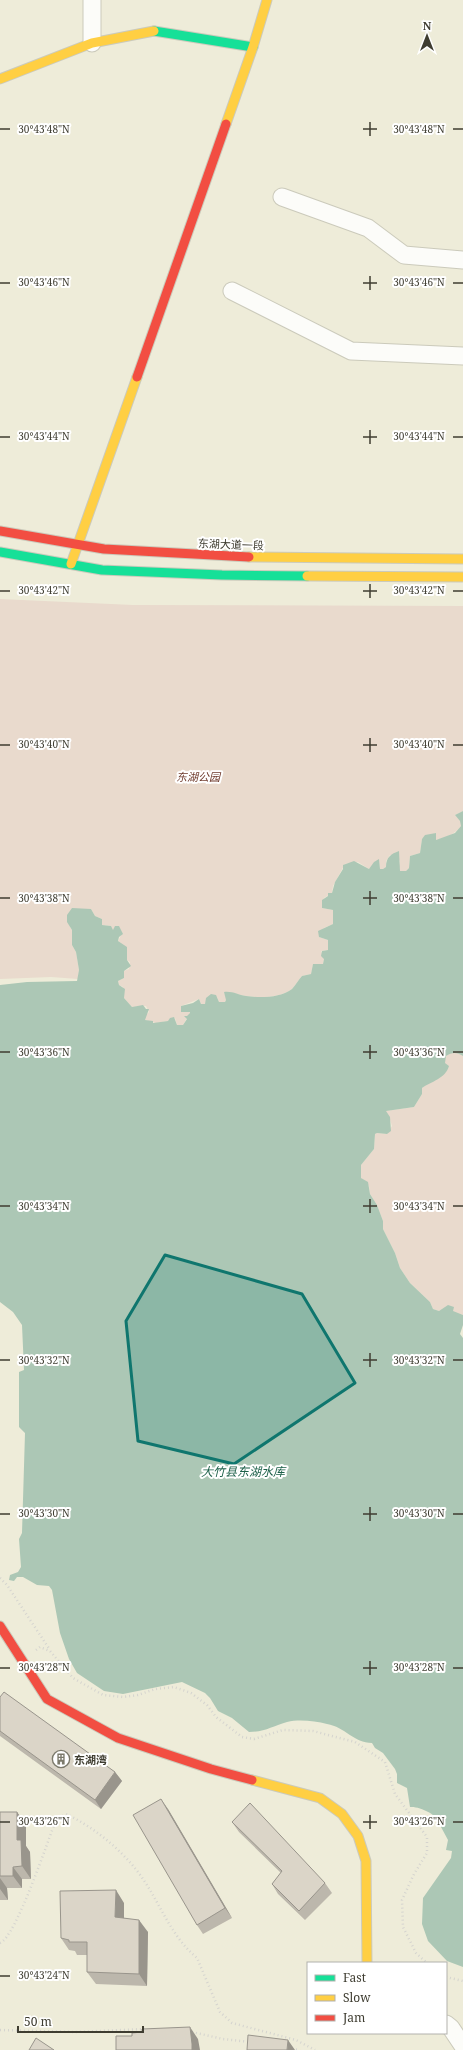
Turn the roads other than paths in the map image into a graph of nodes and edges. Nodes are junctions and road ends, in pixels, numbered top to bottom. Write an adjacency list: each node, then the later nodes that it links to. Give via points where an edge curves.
1 (92, 0): 3 (street)
2 (267, 0): 4 (street)
3 (92, 43): 4 (street, via 152,31); 5 (street)
4 (253, 47): 11 (street)
5 (0, 79)
6 (282, 197): 7 (street, via 368,228 404,255)
7 (463, 260)
8 (232, 291): 9 (street, via 351,351)
9 (463, 356)
10 (0, 531): 11 (street, 东湖大道一段)
11 (77, 544): 13 (street, 东湖大道一段, via 104,550 222,557); 14 (street)
12 (0, 552): 14 (street)
13 (463, 559)
14 (71, 564): 15 (street, via 102,570 222,575)
15 (463, 577)
16 (0, 1626): 17 (street, via 47,1700 118,1738 211,1769 320,1798 342,1814 358,1836 366,1861)
17 (367, 1962)
18 (447, 2025): 19 (street)
19 (463, 2046)

